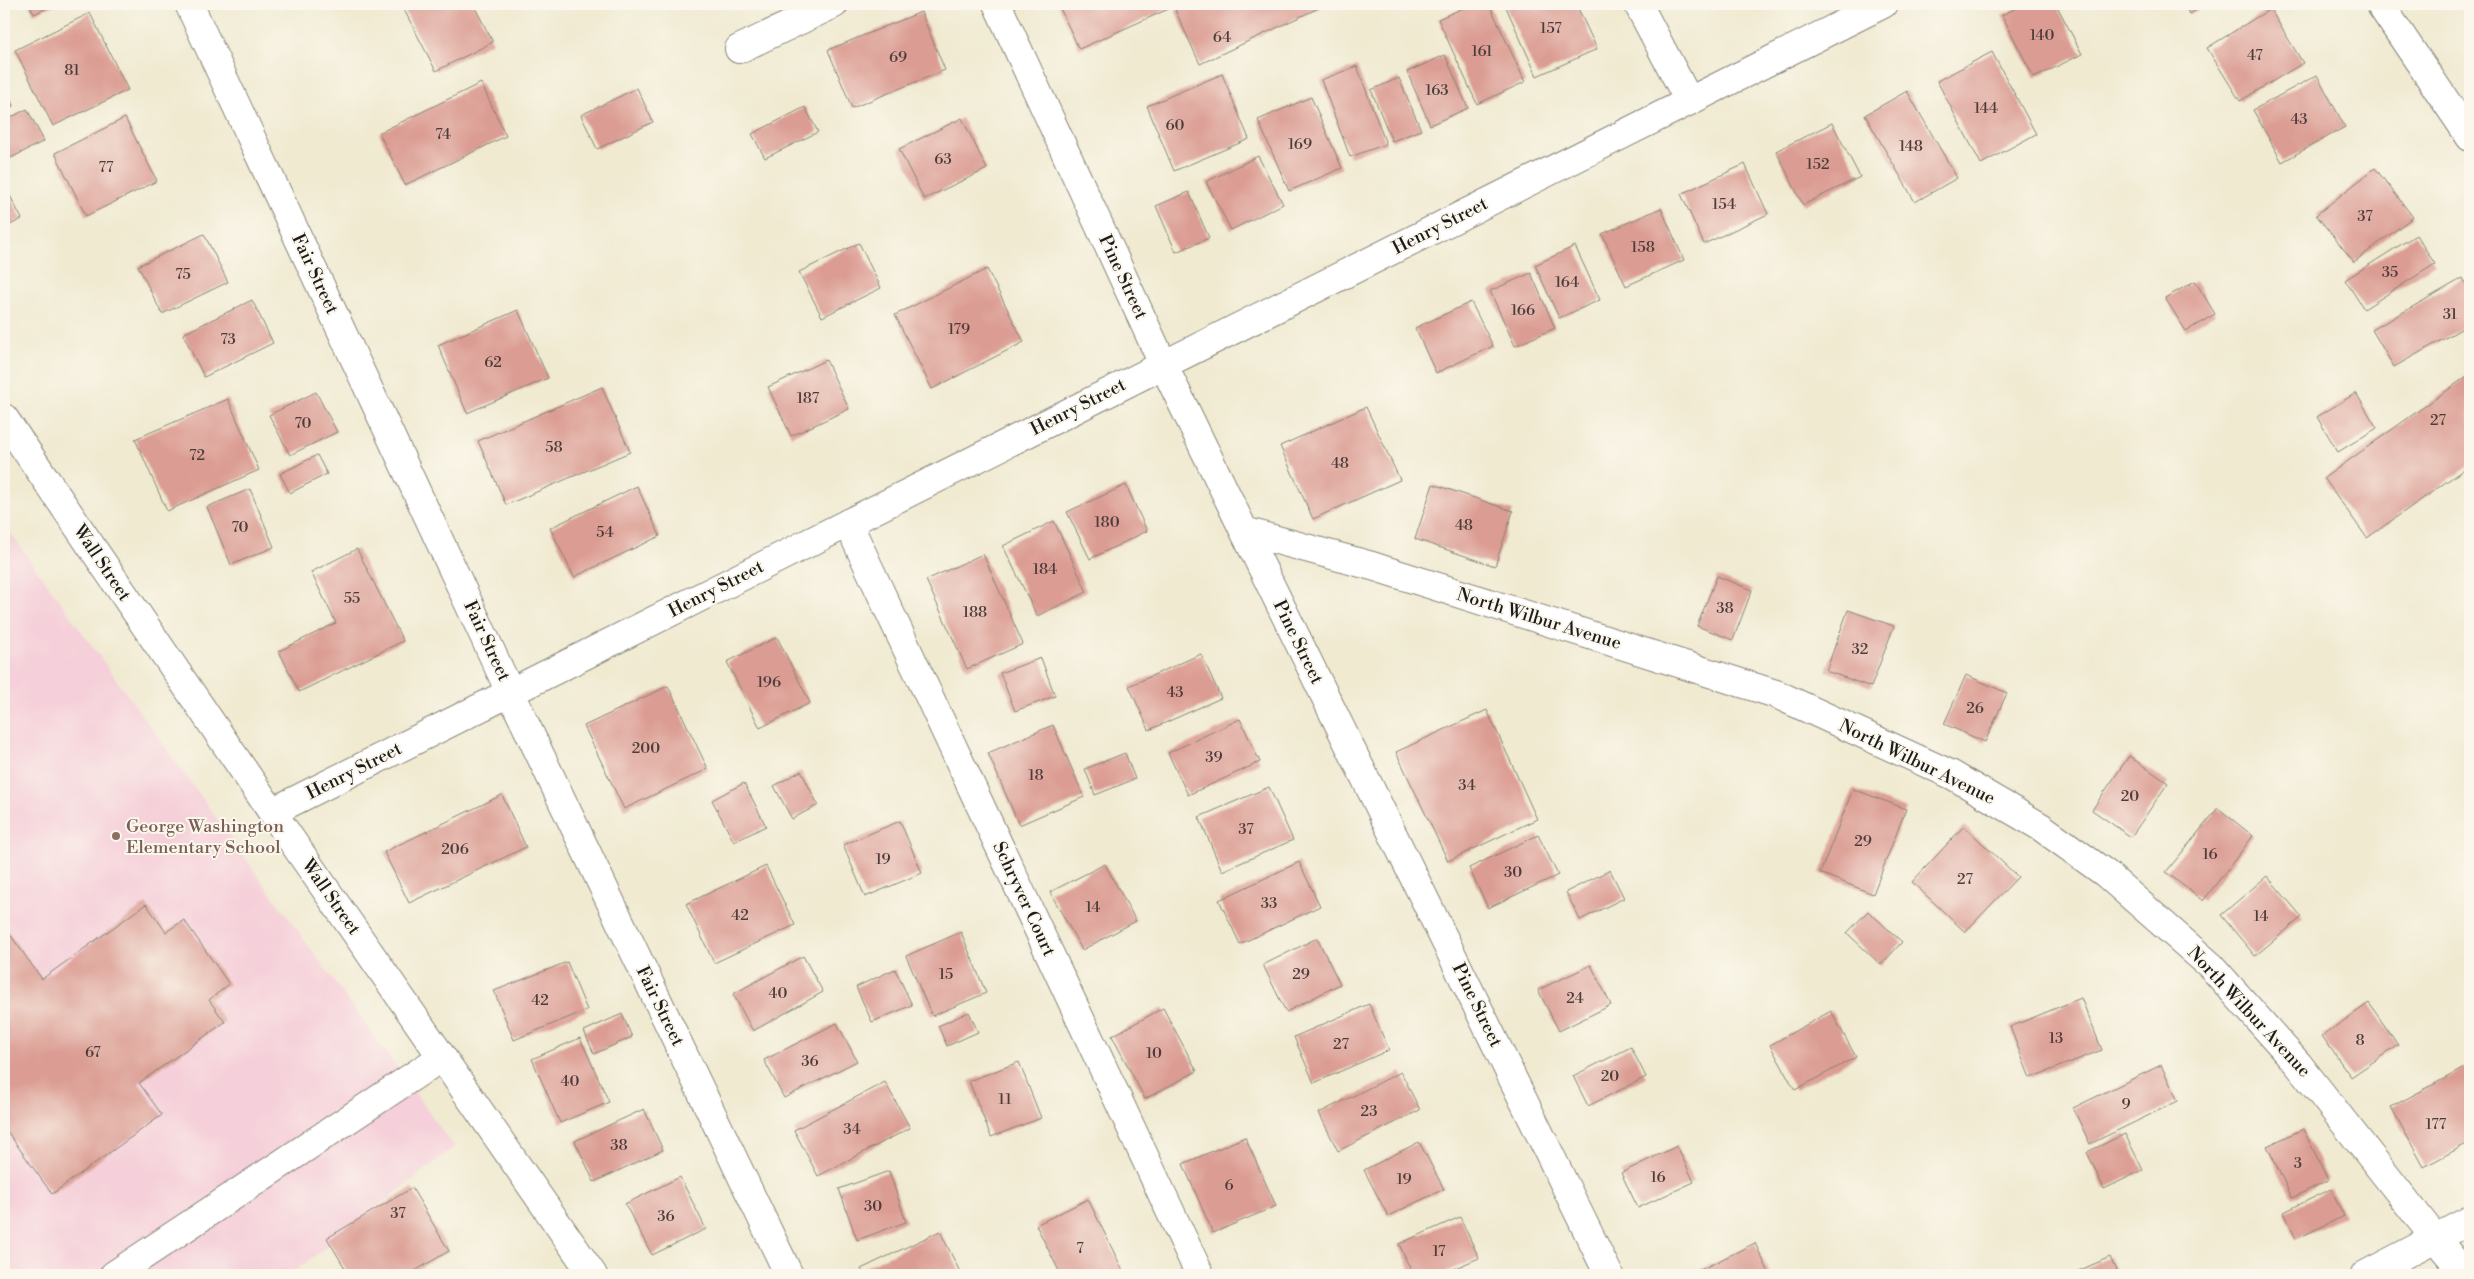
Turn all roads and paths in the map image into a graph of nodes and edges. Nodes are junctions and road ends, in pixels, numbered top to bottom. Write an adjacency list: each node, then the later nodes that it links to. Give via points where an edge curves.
1 (189, 4): 14 (street, Fair Street)
2 (834, 4): 7 (street)
3 (997, 4): 10 (street, Pine Street)
4 (1638, 4): 8 (street)
5 (1883, 4): 8 (street, Henry Street)
6 (2380, 4): 9 (street)
7 (739, 49)
8 (1688, 101): 10 (street, Henry Street)
9 (2470, 137)
10 (1164, 364): 12 (street, Henry Street); 13 (street, Pine Street)
11 (4, 418): 15 (street, Wall Street)
12 (848, 523): 14 (street, Henry Street); 22 (street, Schryver Court)
13 (1244, 531): 18 (street, North Wilbur Avenue, via 1372,566 1776,694 1952,775 2041,827 2105,873 2211,966 2298,1064); 23 (street, Pine Street)
14 (510, 692): 15 (street, Henry Street); 21 (street, Fair Street)
15 (272, 812): 16 (street, Wall Street)
16 (442, 1057): 19 (street); 20 (street, Wall Street)
17 (2470, 1220): 18 (street)
18 (2435, 1238): 24 (street); 25 (street, North Wilbur Avenue)
19 (114, 1275)
20 (593, 1275)
21 (789, 1275)
22 (1200, 1275)
23 (1609, 1275)
24 (2365, 1275)
25 (2466, 1275)

